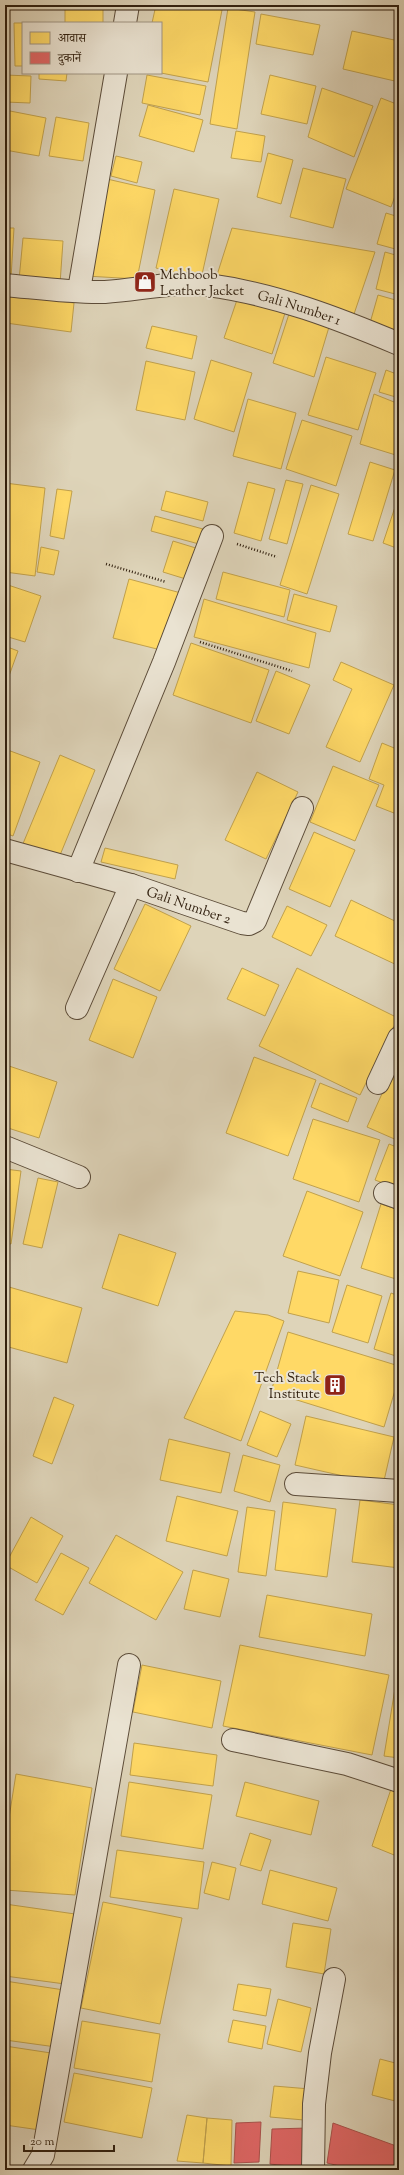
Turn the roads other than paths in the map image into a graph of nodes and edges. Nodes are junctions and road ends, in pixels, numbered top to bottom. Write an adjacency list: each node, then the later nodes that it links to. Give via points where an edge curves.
1 (128, 5): 2 (street)
2 (125, 22)
3 (116, 74): 5 (street)
4 (5, 285): 5 (street, Gali Number 1)
5 (79, 290): 6 (street, Gali Number 1, via 104,292 206,285 254,293 338,318)
6 (399, 344)
7 (212, 536): 10 (street)
8 (302, 808): 11 (street, Gali Number 2, via 255,921 249,924)
9 (5, 850): 10 (street, Gali Number 2)
10 (78, 871): 11 (street, Gali Number 2)
11 (131, 885): 12 (street)
12 (77, 1008)
13 (399, 1038): 14 (street)
14 (378, 1083)
15 (5, 1147): 16 (street)
16 (79, 1177)
17 (296, 1484): 18 (street)
18 (399, 1491)
19 (129, 1665): 23 (street, via 43,2154)
20 (233, 1740): 21 (street, via 347,1764)
21 (399, 1781)
22 (334, 1979): 24 (street, via 320,2053 315,2097)
23 (34, 2170)
24 (313, 2170)

